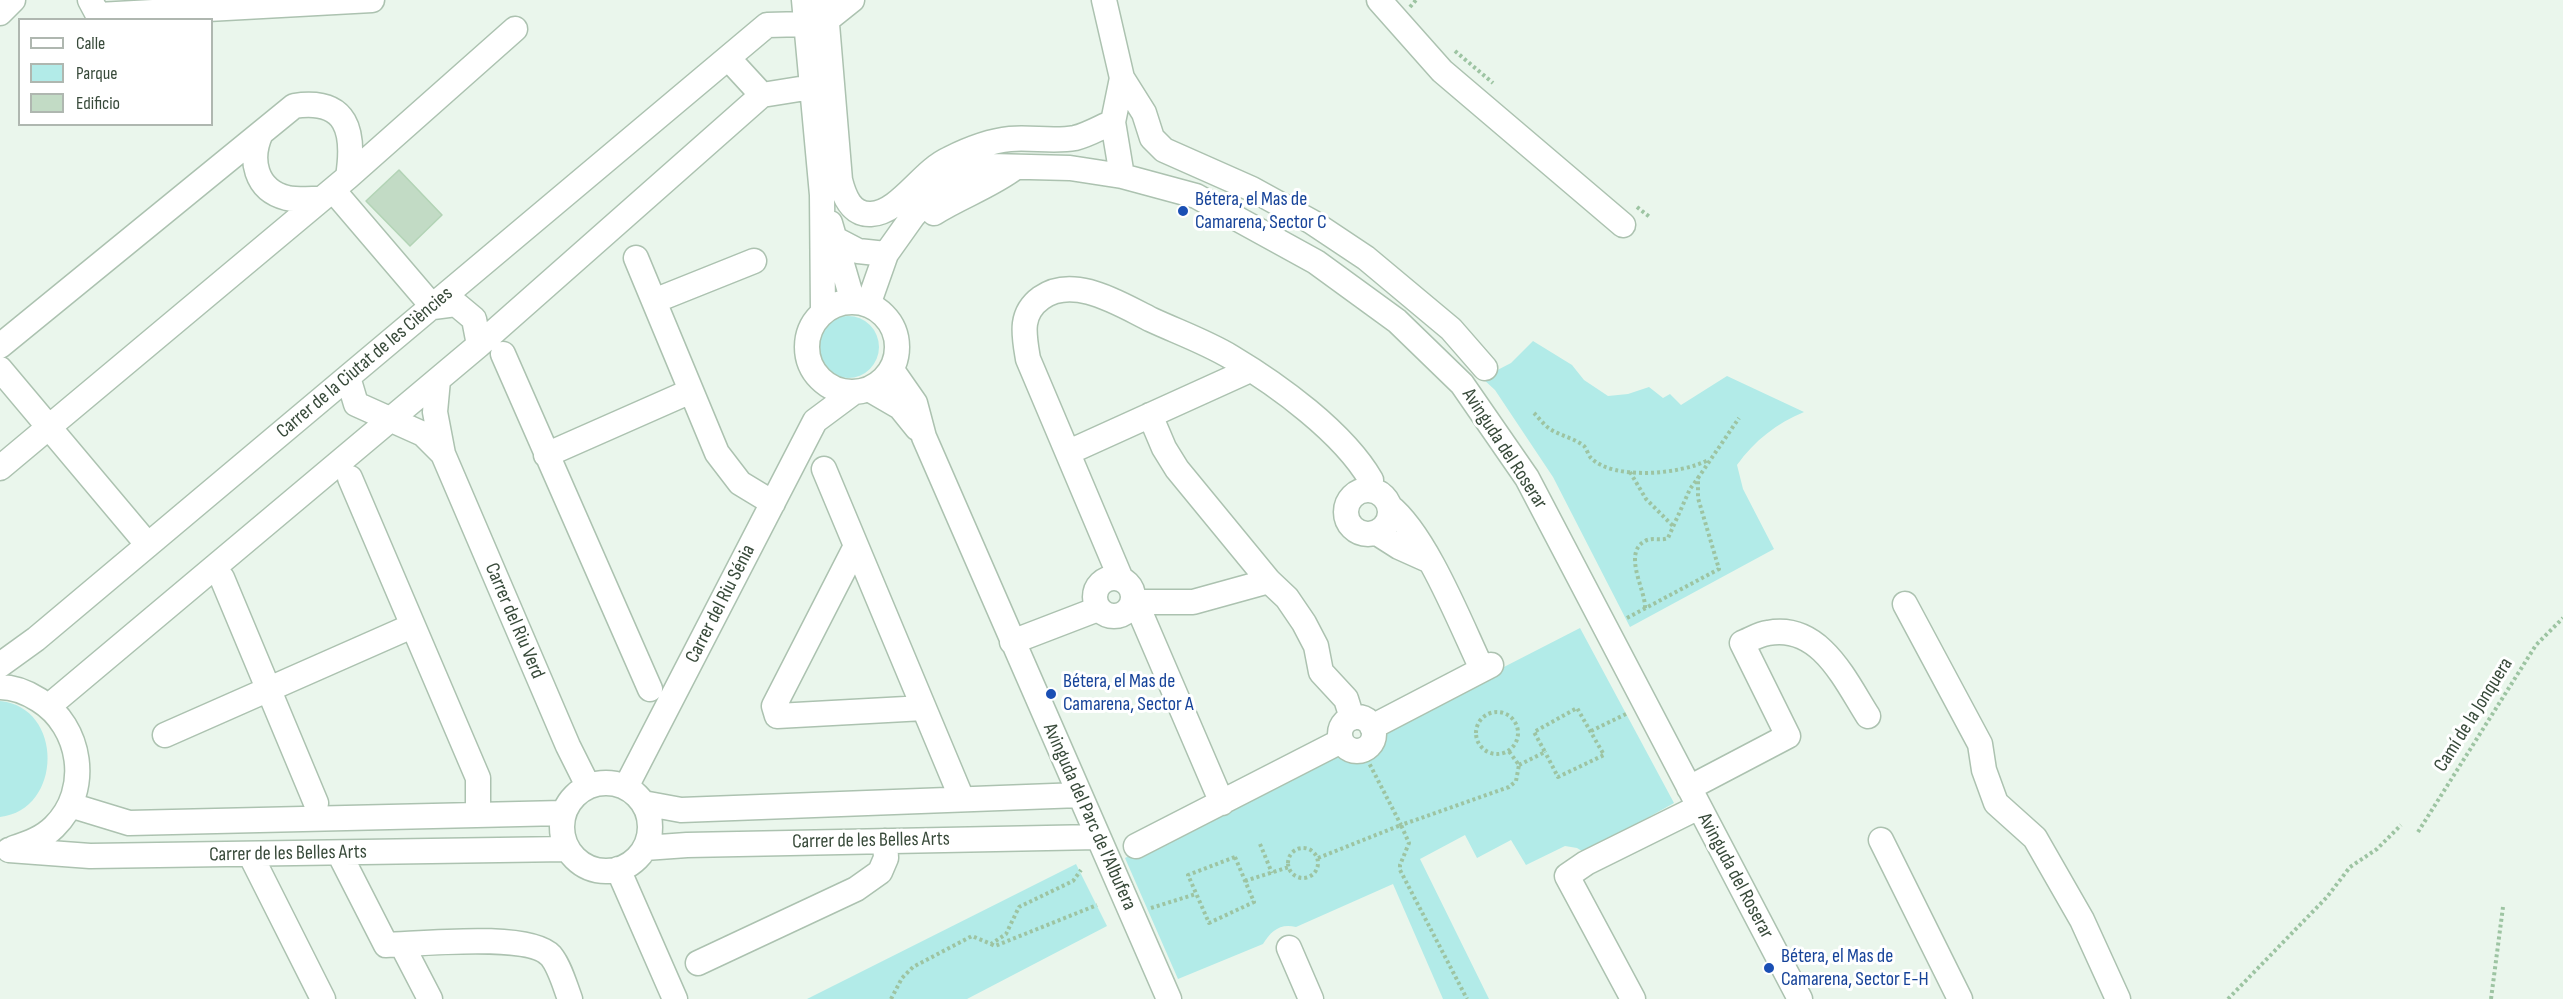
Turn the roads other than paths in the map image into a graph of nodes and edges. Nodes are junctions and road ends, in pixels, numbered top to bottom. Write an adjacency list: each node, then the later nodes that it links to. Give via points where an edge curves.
1 (13, 0): 8 (street)
2 (90, 0): 3 (street, via 98,15)
3 (372, 0)
4 (852, 0): 7 (street)
5 (1104, 0): 11 (street)
6 (1379, 0): 20 (street, via 1442,71)
7 (816, 11): 10 (street, Carrer de la Ciutat de les Ciències, via 767,25); 12 (street); 14 (street, via 840,180 853,208 868,214 883,212 926,174 976,148 1008,140 1076,138)
8 (0, 13)
9 (514, 29): 18 (street)
10 (728, 58): 13 (street); 26 (street, Carrer de la Ciutat de les Ciències)
11 (1122, 78): 14 (street); 34 (street, via 1144,113 1152,138 1164,150 1245,185 1366,258 1451,330)
12 (812, 87): 13 (street); 19 (street)
13 (762, 95): 29 (street)
14 (1113, 122): 17 (street)
15 (261, 133): 18 (street, via 253,162 260,181 286,198); 18 (street, via 294,106 316,103 337,113 350,130 352,154); 30 (street)
16 (1016, 167): 17 (street, Avinguda del Roserar, via 1070,168); 22 (street, Avinguda del Roserar, via 990,166 962,175 928,199); 27 (street, via 932,214 899,256 888,292)
17 (1122, 176): 79 (street, Avinguda del Roserar, via 1196,196 1316,261 1397,321 1462,384 1527,478)
18 (334, 189): 26 (street); 44 (street)
19 (822, 195): 21 (street); 28 (street)
20 (1623, 225)
21 (835, 239): 22 (street, via 858,251); 27 (street)
22 (886, 254): 27 (street, Avinguda del Roserar)
23 (636, 258): 25 (street)
24 (754, 261): 25 (street)
25 (654, 301): 39 (street)
26 (433, 307): 29 (street, via 456,304 474,319); 37 (street, Carrer de la Ciutat de les Ciències)
27 (869, 308): 28 (street, via 837,304); 35 (street, via 897,339)
28 (823, 312): 33 (street, via 807,339 807,355)
29 (479, 345): 38 (street)
30 (0, 346)
31 (503, 354): 48 (street)
32 (0, 369): 44 (street)
33 (813, 369): 40 (street, via 824,383 838,390); 43 (street, Carrer del Riu Sénia)
34 (1485, 369)
35 (892, 370): 40 (street, via 882,382); 45 (street, Avinguda del Parc de l'Albufera, via 915,403)
36 (1250, 370): 41 (street); 46 (street, via 1109,299 1061,288 1047,293 1027,312 1023,330 1028,359); 52 (street, via 1321,424 1359,459 1371,480)
37 (348, 377): 42 (street, Carrer del Riu Verd, via 356,404); 56 (street, Carrer de la Ciutat de les Ciències)
38 (438, 380): 42 (street); 47 (street, Carrer del Riu Verd, via 435,412)
39 (691, 391): 48 (street); 53 (street, via 717,453 740,483)
40 (862, 391): 43 (street, Carrer del Riu Sénia); 45 (street, Avinguda del Parc de l'Albufera, via 900,407)
41 (1150, 415): 46 (street); 61 (street, via 1177,469)
42 (391, 420): 47 (street, Carrer del Riu Verd, via 423,434); 71 (street)
43 (815, 421): 53 (street, Carrer del Riu Sénia)
44 (50, 427): 49 (street); 56 (street)
45 (924, 437): 66 (street, Avinguda del Parc de l'Albufera)
46 (1069, 452): 60 (street)
47 (443, 454): 76 (street, Carrer del Riu Verd)
48 (546, 455): 69 (street)
49 (0, 468)
50 (824, 469): 57 (street)
51 (350, 478): 65 (street)
52 (1369, 490): 54 (street, via 1382,494); 55 (street, via 1353,495 1345,515 1355,531)
53 (773, 503): 77 (street, Carrer del Riu Sénia)
54 (1389, 506): 55 (street, via 1387,525); 58 (street, via 1401,515)
55 (1377, 533): 58 (street)
56 (148, 545): 67 (street, Carrer de la Ciutat de les Ciències)
57 (856, 546): 72 (street); 72 (street, via 774,706 777,716)
58 (1428, 560): 74 (street, via 1487,667)
59 (222, 578): 70 (street)
60 (1121, 579): 63 (street, via 1132,590); 64 (street, via 1107,579 1097,588 1094,600)
61 (1269, 581): 63 (street, via 1193,602); 74 (street, via 1304,623 1316,646 1321,672)
62 (1905, 604): 108 (street, via 1980,744 1996,803 2035,838 2082,920)
63 (1132, 605): 64 (street, via 1126,613 1114,617); 82 (street, via 1140,612)
64 (1098, 609): 66 (street)
65 (412, 626): 70 (street); 85 (street, via 478,778)
66 (1012, 642): 78 (street, Avinguda del Parc de l'Albufera)
67 (0, 665)
68 (0, 687): 71 (street, via 29,694)
69 (651, 688)
70 (269, 690): 75 (street); 81 (street)
71 (49, 706): 83 (street, via 67,727 77,752 78,779)
72 (924, 708): 80 (street)
73 (1868, 716): 79 (street, via 1835,664 1811,639 1790,632 1767,633 1742,643 1788,736)
74 (1362, 722): 82 (street, via 1341,727 1341,741)
75 (165, 735)
76 (588, 786): 77 (street, via 608,783); 84 (street, via 573,797)
77 (635, 795): 80 (street, Carrer de les Belles Arts, via 681,810); 90 (street, via 650,825)
78 (1080, 795): 80 (street, Carrer de les Belles Arts); 86 (street, Avinguda del Parc de l'Albufera)
79 (1694, 798): 105 (street, via 1567,876); 106 (street, Avinguda del Roserar)
80 (962, 800)
81 (316, 803)
82 (1222, 803): 89 (street)
83 (70, 805): 85 (street, Carrer de les Belles Arts, via 129,823); 92 (street, via 55,826 34,842)
84 (563, 813): 85 (street, Carrer de les Belles Arts); 91 (street, via 562,838)
85 (478, 815)
86 (1098, 837): 88 (street, Carrer de les Belles Arts); 103 (street, Avinguda del Parc de l'Albufera)
87 (1881, 840): 107 (street)
88 (885, 841): 90 (street, Carrer de les Belles Arts); 98 (street, via 886,858 880,872 856,889)
89 (1136, 846)
90 (645, 848): 95 (street, via 638,858)
91 (567, 849): 93 (street, Carrer de les Belles Arts); 95 (street, via 590,868)
92 (5, 850): 94 (street, Carrer de les Belles Arts, via 90,856)
93 (339, 853): 94 (street, Carrer de les Belles Arts); 96 (street, via 386,945)
94 (250, 854): 99 (street)
95 (618, 869): 102 (street)
96 (402, 945): 100 (street); 101 (street, via 513,941 534,945 551,956)
97 (1289, 948): 104 (street)
98 (698, 963)
99 (323, 999)
100 (430, 999)
101 (570, 999)
102 (675, 999)
103 (1169, 999)
104 (1311, 999)
105 (1633, 999)
106 (1800, 999)
107 (1960, 999)
108 (2118, 999)

